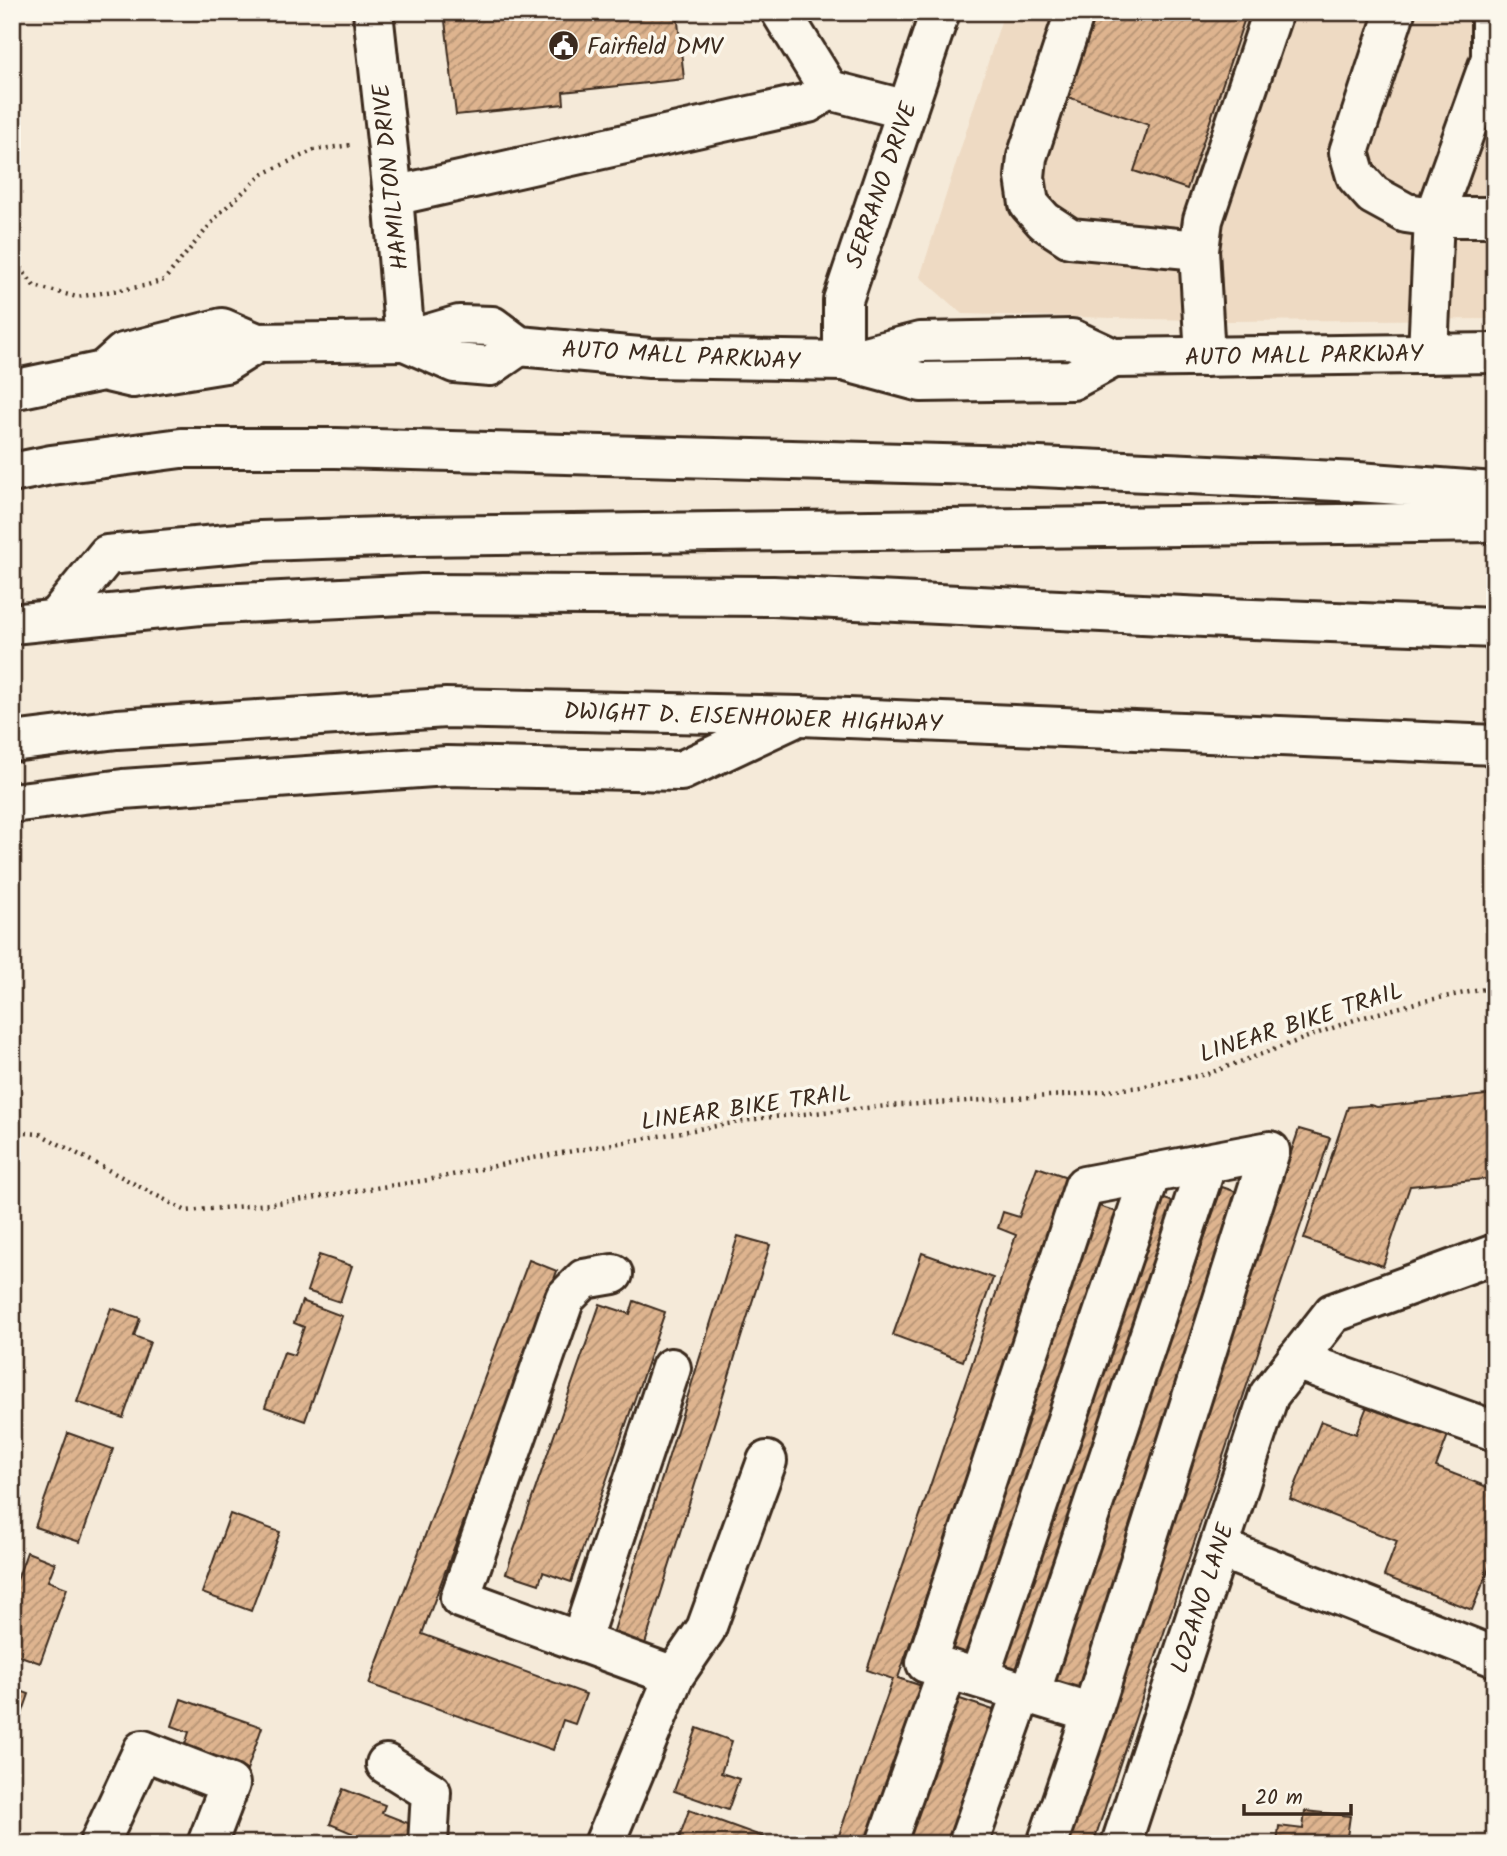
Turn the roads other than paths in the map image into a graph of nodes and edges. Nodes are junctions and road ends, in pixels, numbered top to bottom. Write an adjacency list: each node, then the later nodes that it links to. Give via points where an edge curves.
1 (373, 12): 10 (main road, HAMILTON DRIVE)
2 (781, 12): 8 (main road)
3 (940, 12): 9 (main road, SERRANO DRIVE)
4 (1074, 12): 13 (main road, via 1027,157 1029,204 1070,238)
5 (1273, 12): 13 (main road, via 1203,220)
6 (1395, 12): 11 (main road, via 1349,152 1356,176 1373,195 1406,213)
7 (1491, 12): 11 (main road, via 1491,58)
8 (829, 90): 9 (main road); 10 (main road, via 808,103)
9 (906, 110): 18 (main road, SERRANO DRIVE, via 843,300)
10 (393, 196): 14 (main road, HAMILTON DRIVE)
11 (1434, 217): 12 (main road); 16 (main road)
12 (1495, 217)
13 (1199, 250): 17 (main road)
14 (405, 341): 18 (main road, AUTO MALL PARKWAY, via 454,363 490,366 519,346 650,358); 19 (main road, AUTO MALL PARKWAY, via 257,343 222,328 123,353 103,371)
15 (1495, 353): 16 (main road, AUTO MALL PARKWAY)
16 (1428, 354): 17 (main road, AUTO MALL PARKWAY)
17 (1205, 357): 18 (main road, AUTO MALL PARKWAY, via 1113,358 1072,380 921,383)
18 (843, 361)
19 (22, 388)
20 (12, 473): 21 (main road, via 181,448 337,448 1017,466)
21 (1495, 492)
22 (1495, 522): 23 (main road, via 261,541 107,555)
23 (55, 619): 24 (main road); 25 (main road, via 200,605 422,594 773,596)
24 (12, 624)
25 (1495, 628)
26 (801, 716): 27 (main road, DWIGHT D. EISENHOWER HIGHWAY, via 446,708 117,729); 28 (main road, DWIGHT D. EISENHOWER HIGHWAY); 29 (main road, via 681,771 447,766 123,789)
27 (28, 740)
28 (1495, 745)
29 (28, 801)
30 (1207, 1163): 31 (main road); 43 (main road); 44 (main road, via 1270,1151)
31 (1151, 1173): 41 (main road); 41 (main road, via 1084,1186 926,1663)
32 (1495, 1254): 34 (main road, LOZANO LANE, via 1333,1313)
33 (613, 1274): 39 (main road, via 584,1279 565,1297 460,1598)
34 (1296, 1360): 36 (main road); 38 (main road, LOZANO LANE, via 1269,1395)
35 (671, 1368): 39 (main road)
36 (1495, 1431)
37 (767, 1461): 42 (main road, via 706,1629)
38 (1219, 1548): 40 (main road); 53 (main road, LOZANO LANE)
39 (580, 1642): 42 (main road)
40 (1495, 1657)
41 (963, 1674): 43 (main road); 50 (main road)
42 (674, 1676): 49 (main road)
43 (1026, 1693): 44 (main road); 51 (main road)
44 (1092, 1713): 52 (main road)
45 (386, 1764): 48 (main road, via 431,1792)
46 (99, 1844): 47 (main road, via 143,1750 230,1784)
47 (207, 1844)
48 (428, 1844)
49 (604, 1844)
50 (886, 1844)
51 (968, 1844)
52 (1046, 1844)
53 (1122, 1844)

